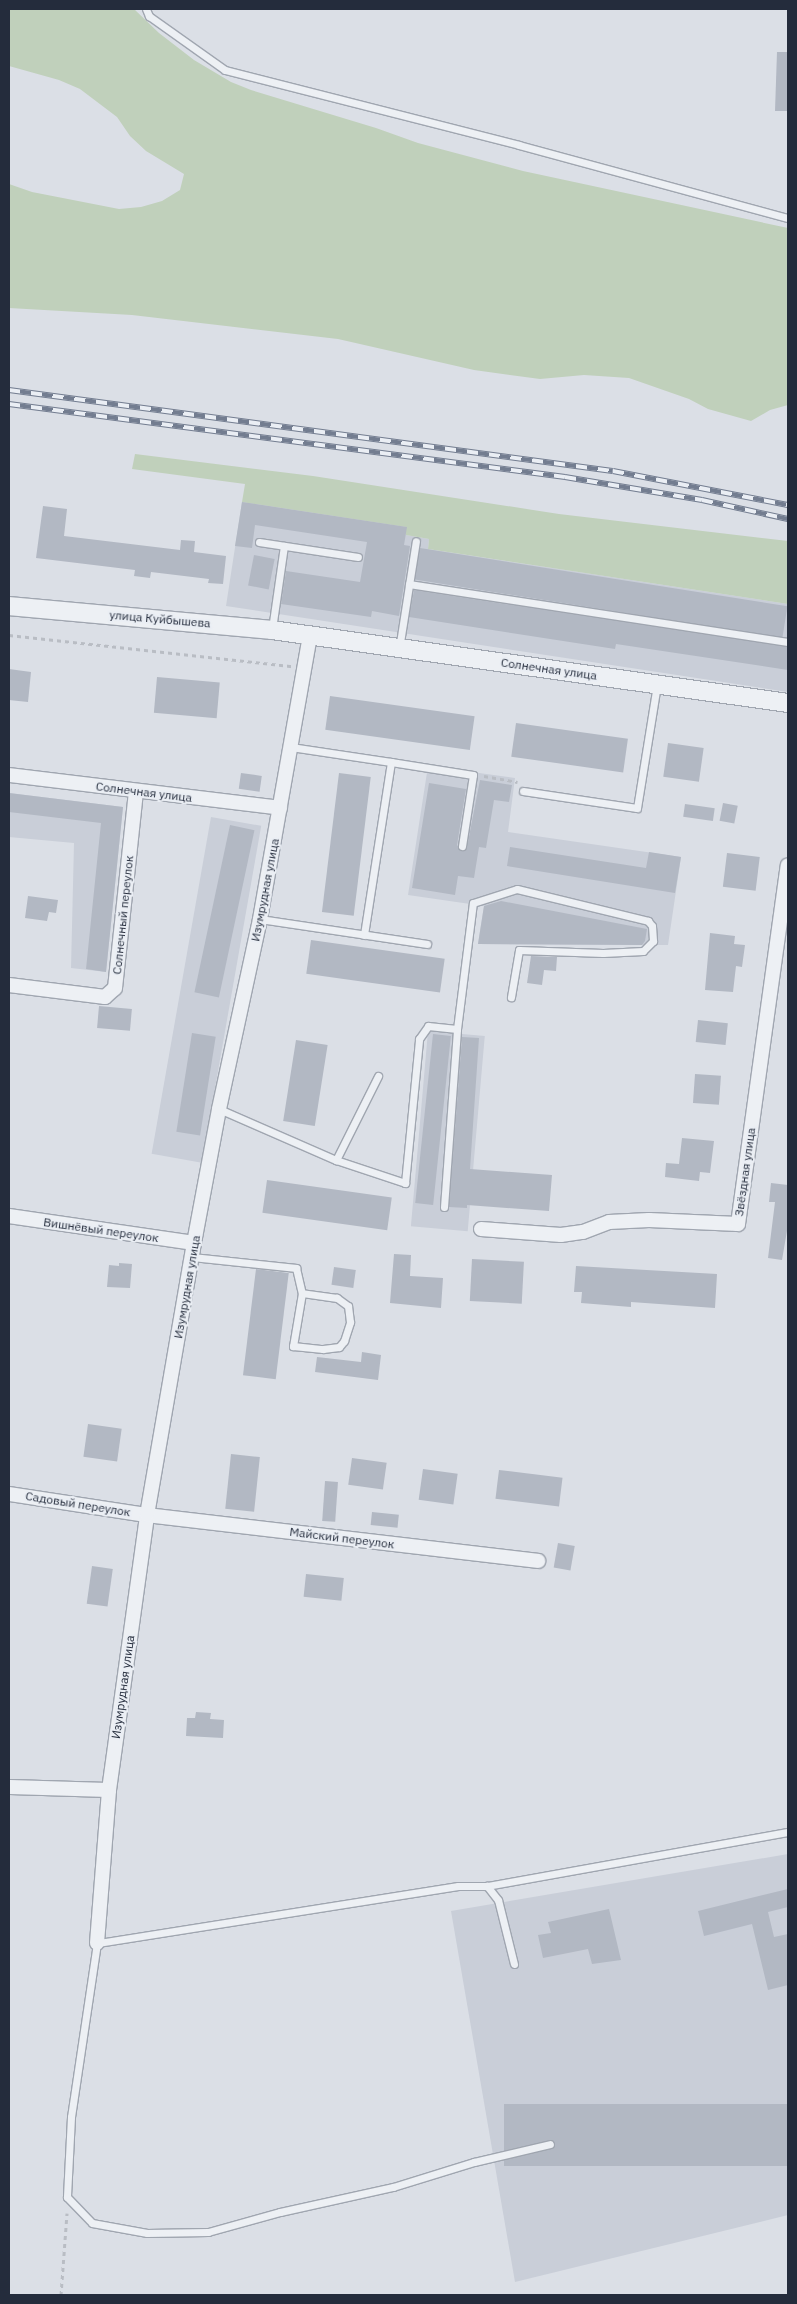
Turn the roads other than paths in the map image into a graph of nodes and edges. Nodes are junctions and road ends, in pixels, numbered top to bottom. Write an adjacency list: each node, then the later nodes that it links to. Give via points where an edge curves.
1 (146, 9): 2 (lane, via 149,16 225,70)
2 (788, 218)
3 (416, 541): 7 (lane)
4 (259, 542): 5 (lane)
5 (284, 546): 6 (lane); 9 (lane)
6 (358, 557)
7 (409, 584): 11 (lane); 12 (lane)
8 (9, 606): 9 (street, улица Куйбышева)
9 (272, 630): 10 (street, улица Куйбышева)
10 (310, 636): 12 (street, Солнечная улица); 15 (street, Изумрудная улица)
11 (788, 642)
12 (399, 649): 13 (street, Солнечная улица)
13 (657, 684): 14 (street, Солнечная улица); 18 (lane, via 637,808)
14 (788, 703)
15 (291, 747): 16 (lane); 20 (street, Изумрудная улица)
16 (391, 762): 21 (lane, via 473,774); 24 (lane)
17 (9, 776): 19 (street, Солнечная улица)
18 (523, 790)
19 (136, 791): 20 (street, Солнечная улица); 26 (street, Солнечный переулок, via 115,988 105,998)
20 (280, 808): 23 (street, Изумрудная улица)
21 (462, 846)
22 (788, 865): 34 (street, Звёздная улица, via 738,1224 649,1220 609,1222 584,1232 561,1235)
23 (260, 919): 24 (lane); 30 (street, Изумрудная улица)
24 (364, 935): 25 (lane)
25 (427, 944)
26 (9, 985)
27 (511, 997): 28 (lane, via 519,950 643,952 653,941 652,926 648,921 517,889 473,903)
28 (457, 1029): 31 (lane, via 428,1026 419,1039 405,1183); 32 (lane)
29 (378, 1076): 31 (lane)
30 (219, 1109): 31 (lane); 35 (street, Изумрудная улица)
31 (336, 1160)
32 (444, 1207)
33 (9, 1216): 35 (street, Вишнёвый переулок)
34 (481, 1229)
35 (193, 1250): 36 (lane, via 296,1268); 38 (street, Изумрудная улица)
36 (302, 1293): 36 (lane, via 293,1346 323,1350 339,1347 350,1322 348,1306 337,1298)
37 (9, 1494): 38 (street, Садовый переулок)
38 (147, 1515): 39 (street, Майский переулок); 41 (street, Изумрудная улица)
39 (538, 1561)
40 (9, 1787): 41 (street)
41 (109, 1790): 44 (street, Изумрудная улица)
42 (788, 1832): 43 (lane)
43 (487, 1886): 44 (lane, via 458,1886); 45 (lane, via 498,1900)
44 (97, 1943): 46 (lane, via 71,2117 67,2198 92,2223 147,2233 208,2232 280,2212 394,2187 474,2162)
45 (514, 1964)
46 (550, 2144)

